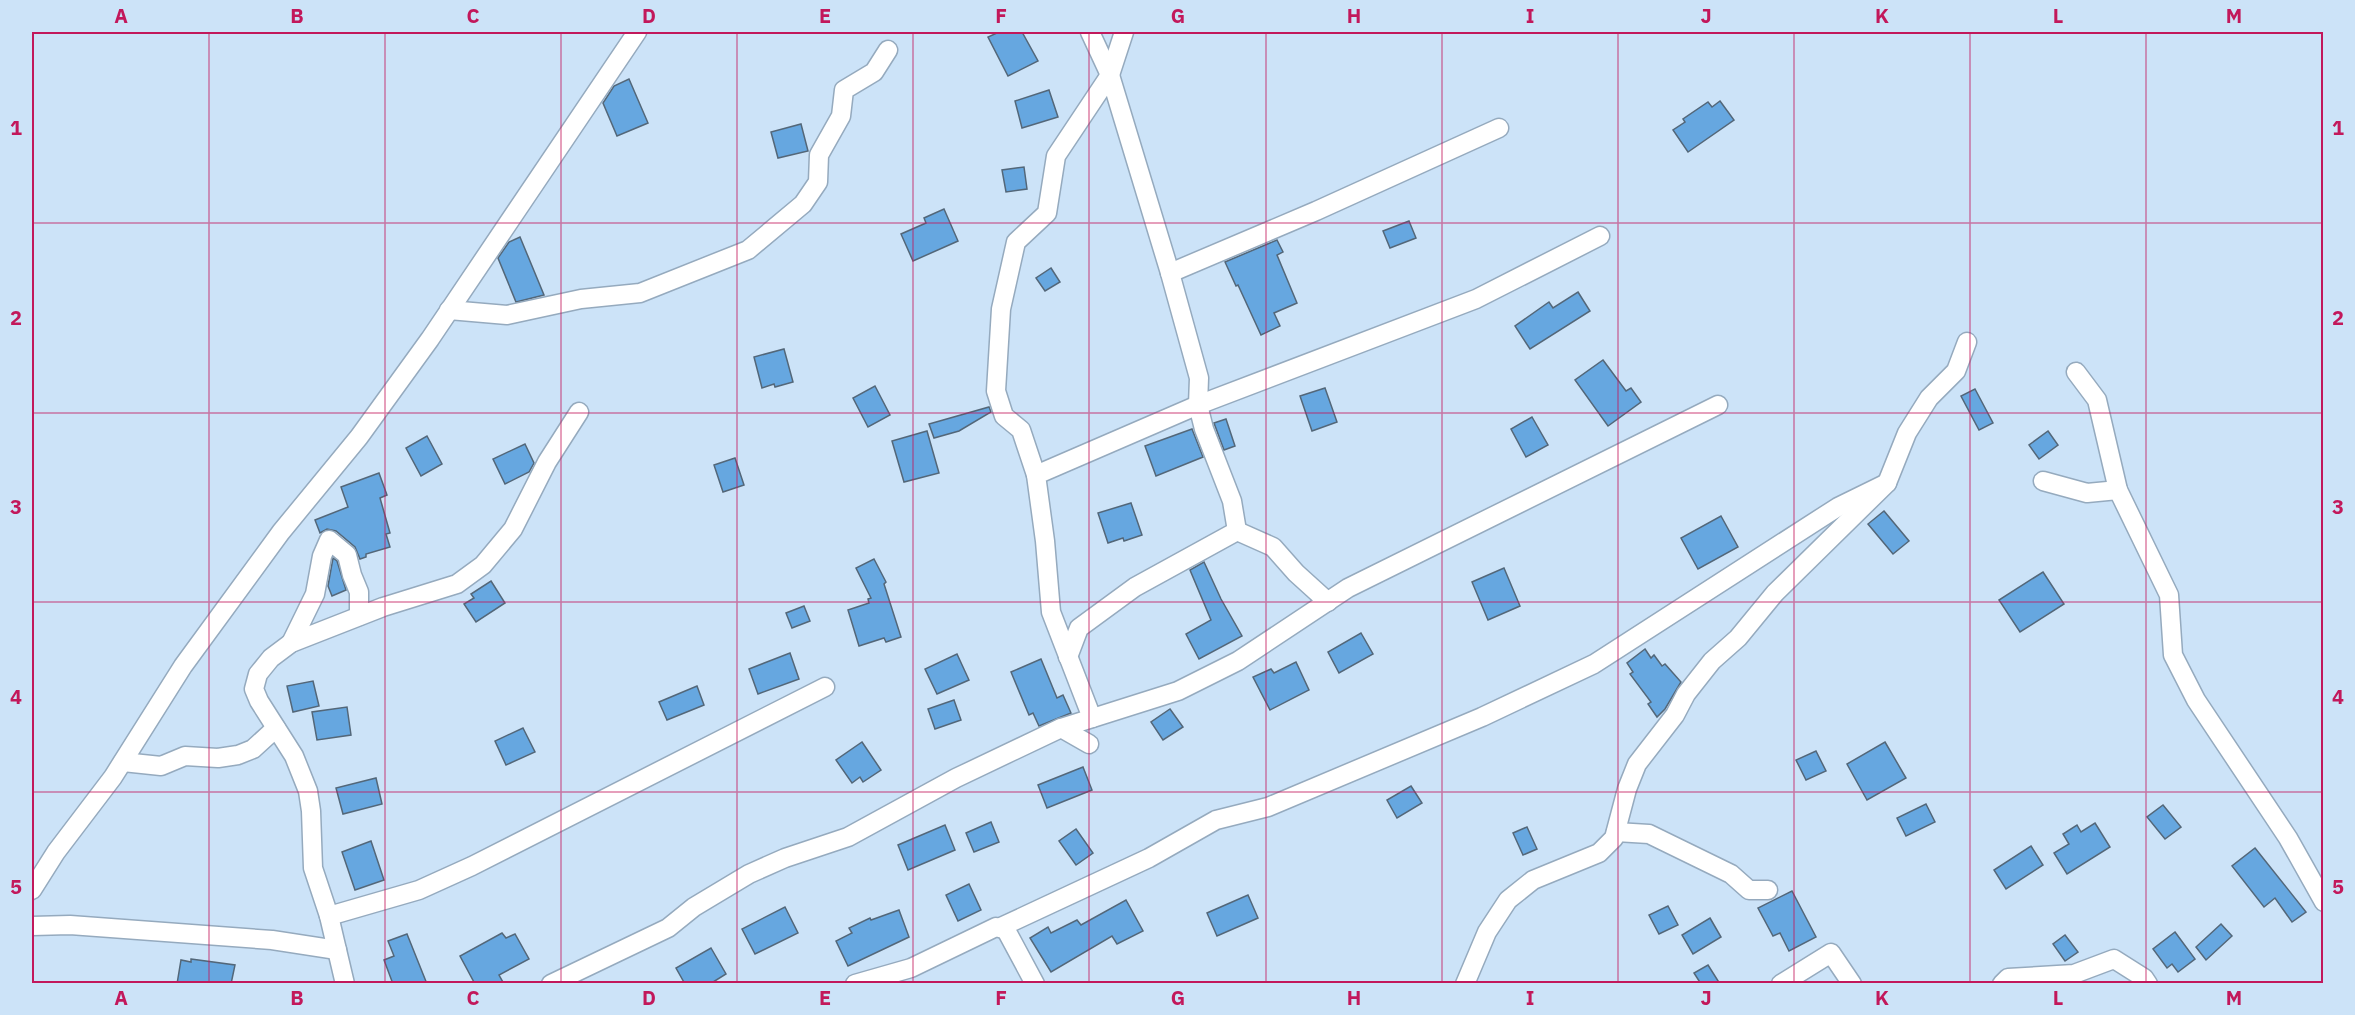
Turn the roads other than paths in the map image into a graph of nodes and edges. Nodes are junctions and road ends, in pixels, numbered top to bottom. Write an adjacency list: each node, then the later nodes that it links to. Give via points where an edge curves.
1 (637, 32): 9 (street)
2 (1090, 32): 5 (street)
3 (1124, 32): 5 (street)
4 (888, 50): 9 (street, via 874,72 844,90 841,116 819,155 818,182 803,204 748,250 640,293 581,299 507,315)
5 (1110, 75): 8 (street); 15 (street, via 1056,156 1047,213 1016,242 1001,309 996,392 1004,416 1022,430)
6 (1499, 128): 8 (street)
7 (1600, 236): 12 (street, via 1476,299)
8 (1170, 273): 12 (street, via 1199,378)
9 (449, 310): 29 (street, via 359,437 281,532 183,666)
10 (1967, 342): 17 (street, via 1956,371 1929,399 1907,433)
11 (2076, 372): 18 (street, via 2097,400)
12 (1198, 405): 15 (street); 19 (street, via 1232,501)
13 (1718, 405): 20 (street, via 1348,588)
14 (579, 412): 21 (street, via 547,462 513,530 483,565 457,584)
15 (1036, 475): 23 (street, via 1050,612)
16 (2043, 480): 18 (street, via 2087,493)
17 (1887, 483): 30 (street, via 1775,593 1686,694 1637,764); 36 (street, via 1838,507 1594,664 1482,717 1268,807 1216,820 1149,858)
18 (2118, 490): 33 (street, via 2169,595 2173,655 2196,700 2288,838)
19 (1238, 531): 20 (street, via 1273,547); 23 (street, via 1135,587 1079,628)
20 (1328, 602): 25 (street, via 1238,661 1178,691)
21 (359, 616): 22 (street); 22 (street, via 359,592 347,555 329,540 315,594)
22 (291, 643): 26 (street, via 258,674 254,689)
23 (1068, 657): 25 (street)
24 (825, 687): 34 (street, via 472,866 419,890)
25 (1092, 718): 27 (street)
26 (276, 728): 29 (street, via 253,749 238,755 185,756 161,766); 34 (street, via 294,756 308,792 313,868)
27 (1061, 728): 28 (street); 39 (street, via 956,778 848,837 749,874 694,907 668,928)
28 (1089, 744)
29 (123, 762): 31 (street)
30 (1616, 832): 32 (street, via 1649,834 1731,874 1749,890); 42 (street, via 1599,853 1533,880 1508,900 1487,932)
31 (32, 890)
32 (1768, 890)
33 (2324, 902)
34 (329, 916): 37 (street)
35 (32, 926): 37 (street, via 70,925 272,940)
36 (1001, 927): 40 (street, via 911,968); 41 (street)
37 (337, 950): 38 (street)
38 (345, 984)
39 (551, 984)
40 (855, 984)
41 (1035, 984)
42 (1465, 984)
43 (1781, 984): 44 (street, via 1831,952)
44 (1852, 984)
45 (2002, 984): 46 (street, via 2007,978 2074,974 2114,959)
46 (2148, 984)

